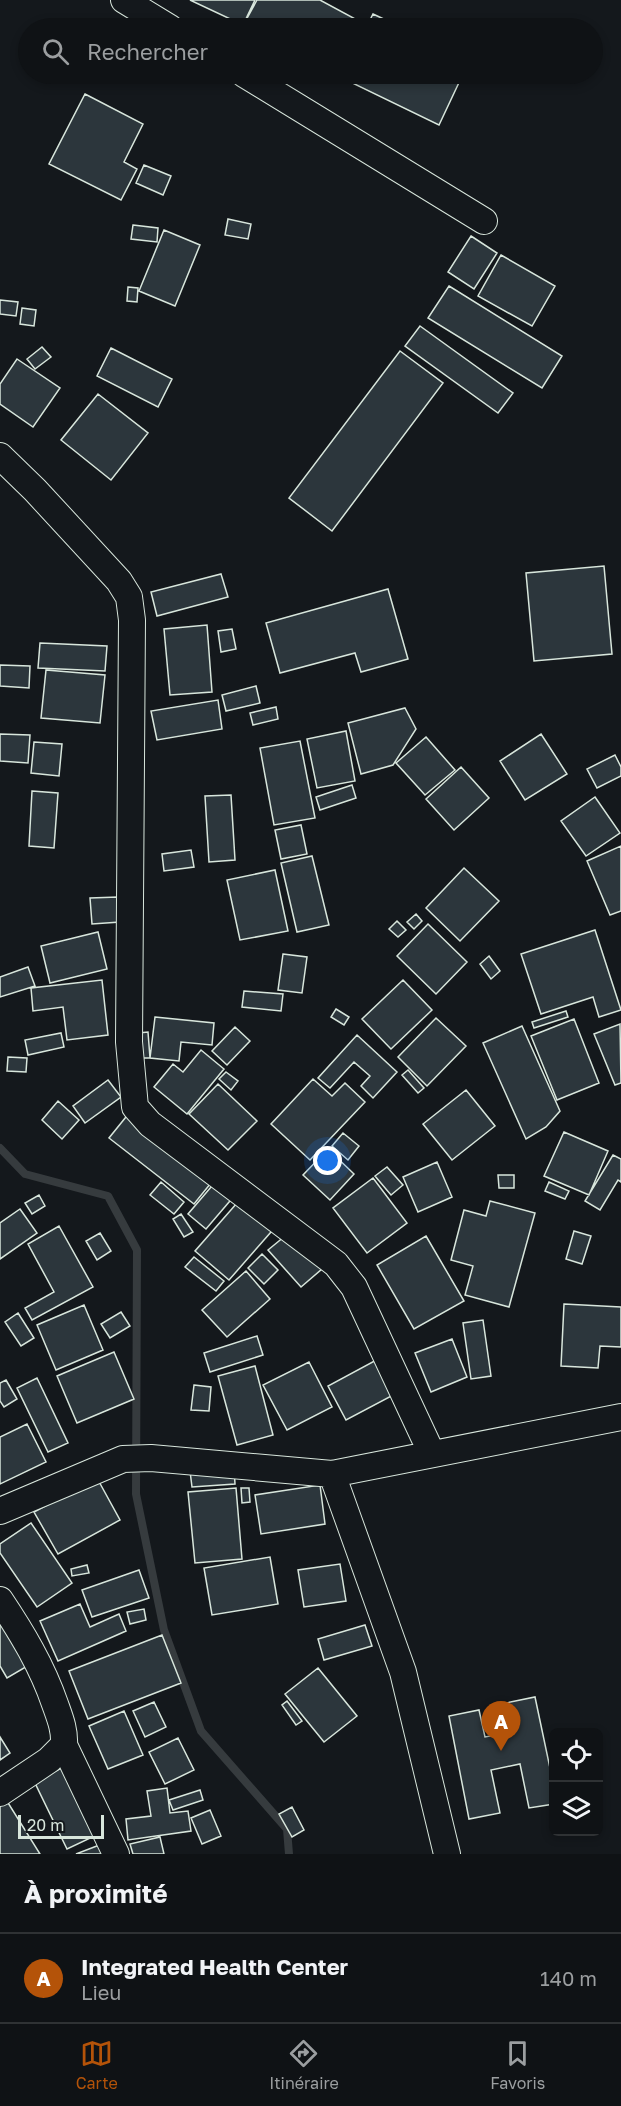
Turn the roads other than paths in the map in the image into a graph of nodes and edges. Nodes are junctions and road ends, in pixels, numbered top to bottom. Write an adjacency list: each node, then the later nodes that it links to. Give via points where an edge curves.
1 (124, 0): 2 (street)
2 (154, 18)
3 (260, 84): 4 (street)
4 (484, 221)
5 (0, 456): 7 (street, via 119,580 129,597 129,1042 135,1107 150,1124 336,1264 354,1287)
6 (621, 1417): 7 (street)
7 (432, 1454): 8 (street)
8 (332, 1474): 9 (street, via 151,1458 123,1459); 14 (street, via 403,1672)
9 (0, 1511)
10 (0, 1600): 11 (street, via 47,1680 65,1732)
11 (64, 1745): 12 (street); 13 (street)
12 (0, 1793)
13 (116, 1854)
14 (447, 1854)

